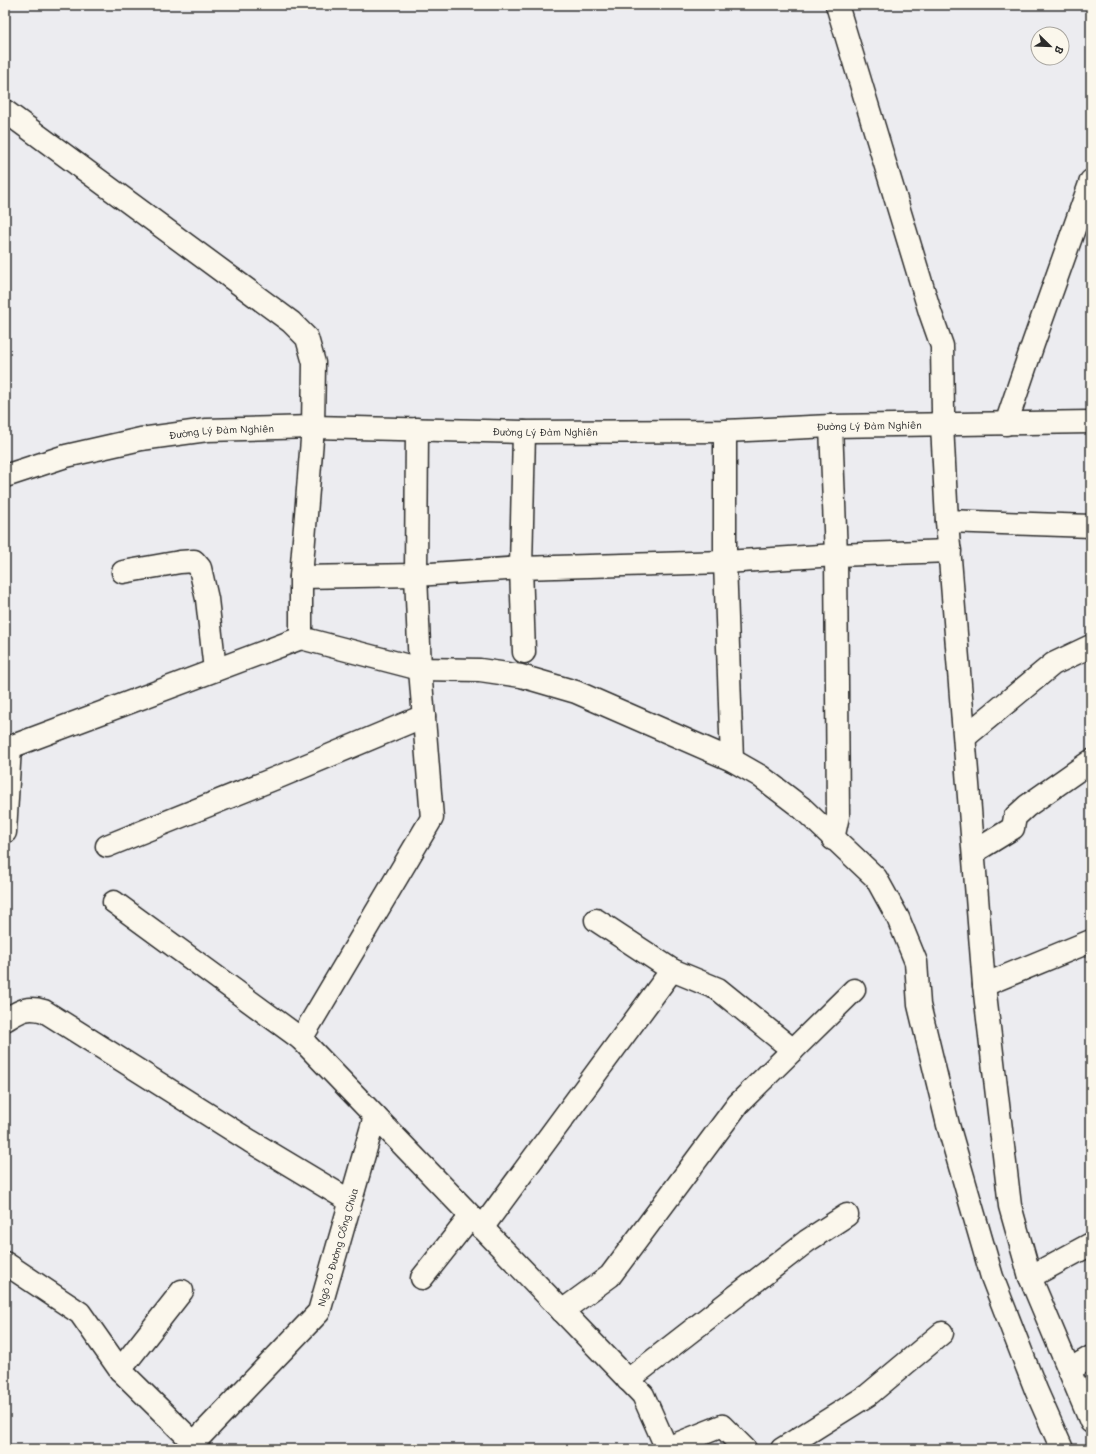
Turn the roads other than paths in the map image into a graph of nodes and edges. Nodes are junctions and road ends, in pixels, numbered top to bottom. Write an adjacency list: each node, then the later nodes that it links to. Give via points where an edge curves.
1 (837, 5): 6 (street, via 942,346)
2 (5, 111): 8 (street, via 291,322 307,338 314,363)
3 (1091, 181): 5 (street)
4 (1091, 422): 5 (street, Đường Lý Đàm Nghiên)
5 (1006, 424): 6 (street, Đường Lý Đàm Nghiên)
6 (942, 425): 7 (street, Đường Lý Đàm Nghiên); 13 (street)
7 (831, 426): 10 (street, Đường Lý Đàm Nghiên); 16 (street)
8 (313, 427): 9 (street, Đường Lý Đàm Nghiên); 12 (street, Đường Lý Đàm Nghiên, via 207,430 141,439 66,456); 21 (street)
9 (417, 429): 11 (street, Đường Lý Đàm Nghiên); 20 (street)
10 (725, 431): 11 (street, Đường Lý Đàm Nghiên); 17 (street)
11 (524, 432): 18 (street)
12 (5, 476)
13 (947, 521): 14 (street); 15 (street)
14 (1091, 526)
15 (950, 551): 16 (street); 28 (street)
16 (836, 555): 17 (street); 33 (street, via 838,816)
17 (725, 562): 18 (street); 30 (street)
18 (521, 568): 20 (street); 24 (street)
19 (123, 572): 26 (street, via 194,561 200,568 207,600)
20 (416, 575): 21 (street); 25 (street)
21 (300, 577): 22 (street)
22 (301, 638): 25 (street); 26 (street)
23 (1091, 646): 28 (street, via 1053,664)
24 (524, 652)
25 (420, 669): 27 (street); 30 (street, via 480,670 521,676 569,690)
26 (215, 670): 29 (street)
27 (424, 716): 34 (street); 43 (street, via 432,818)
28 (965, 737): 35 (street)
29 (7, 748): 32 (street)
30 (732, 760): 33 (street, via 760,776 802,808)
31 (1091, 761): 35 (street, via 1027,806 1015,817 1013,828)
32 (5, 832)
33 (832, 838): 65 (street, via 876,878 898,918 916,962 919,1004 948,1125 990,1269 1036,1390)
34 (107, 846)
35 (974, 852): 40 (street)
36 (114, 902): 43 (street)
37 (596, 920): 39 (street)
38 (1091, 941): 40 (street)
39 (672, 970): 44 (street, via 718,989); 48 (street)
40 (984, 985): 51 (street, via 1010,1206)
41 (854, 990): 44 (street)
42 (5, 1020): 46 (street, via 33,1008 44,1011)
43 (301, 1038): 45 (street)
44 (793, 1050): 54 (street, via 738,1104 610,1276)
45 (375, 1116): 46 (street, Ngõ 20 Đường Cổng Chùa); 48 (street)
46 (350, 1201): 61 (street, Ngõ 20 Đường Cổng Chùa, via 319,1312)
47 (847, 1214): 59 (street, via 807,1241)
48 (477, 1222): 52 (street); 54 (street)
49 (1091, 1244): 51 (street)
50 (5, 1263): 57 (street, via 80,1313)
51 (1030, 1276): 58 (street)
52 (422, 1278)
53 (182, 1291): 57 (street)
54 (562, 1311): 59 (street)
55 (942, 1333): 64 (street, via 868,1395)
56 (1091, 1357): 58 (street)
57 (120, 1370): 61 (street)
58 (1070, 1370): 60 (street)
59 (628, 1380): 62 (street, via 643,1395)
60 (1091, 1422)
61 (191, 1446)
62 (667, 1448): 63 (street, via 722,1426)
63 (745, 1449)
64 (782, 1449)
65 (1062, 1449)

